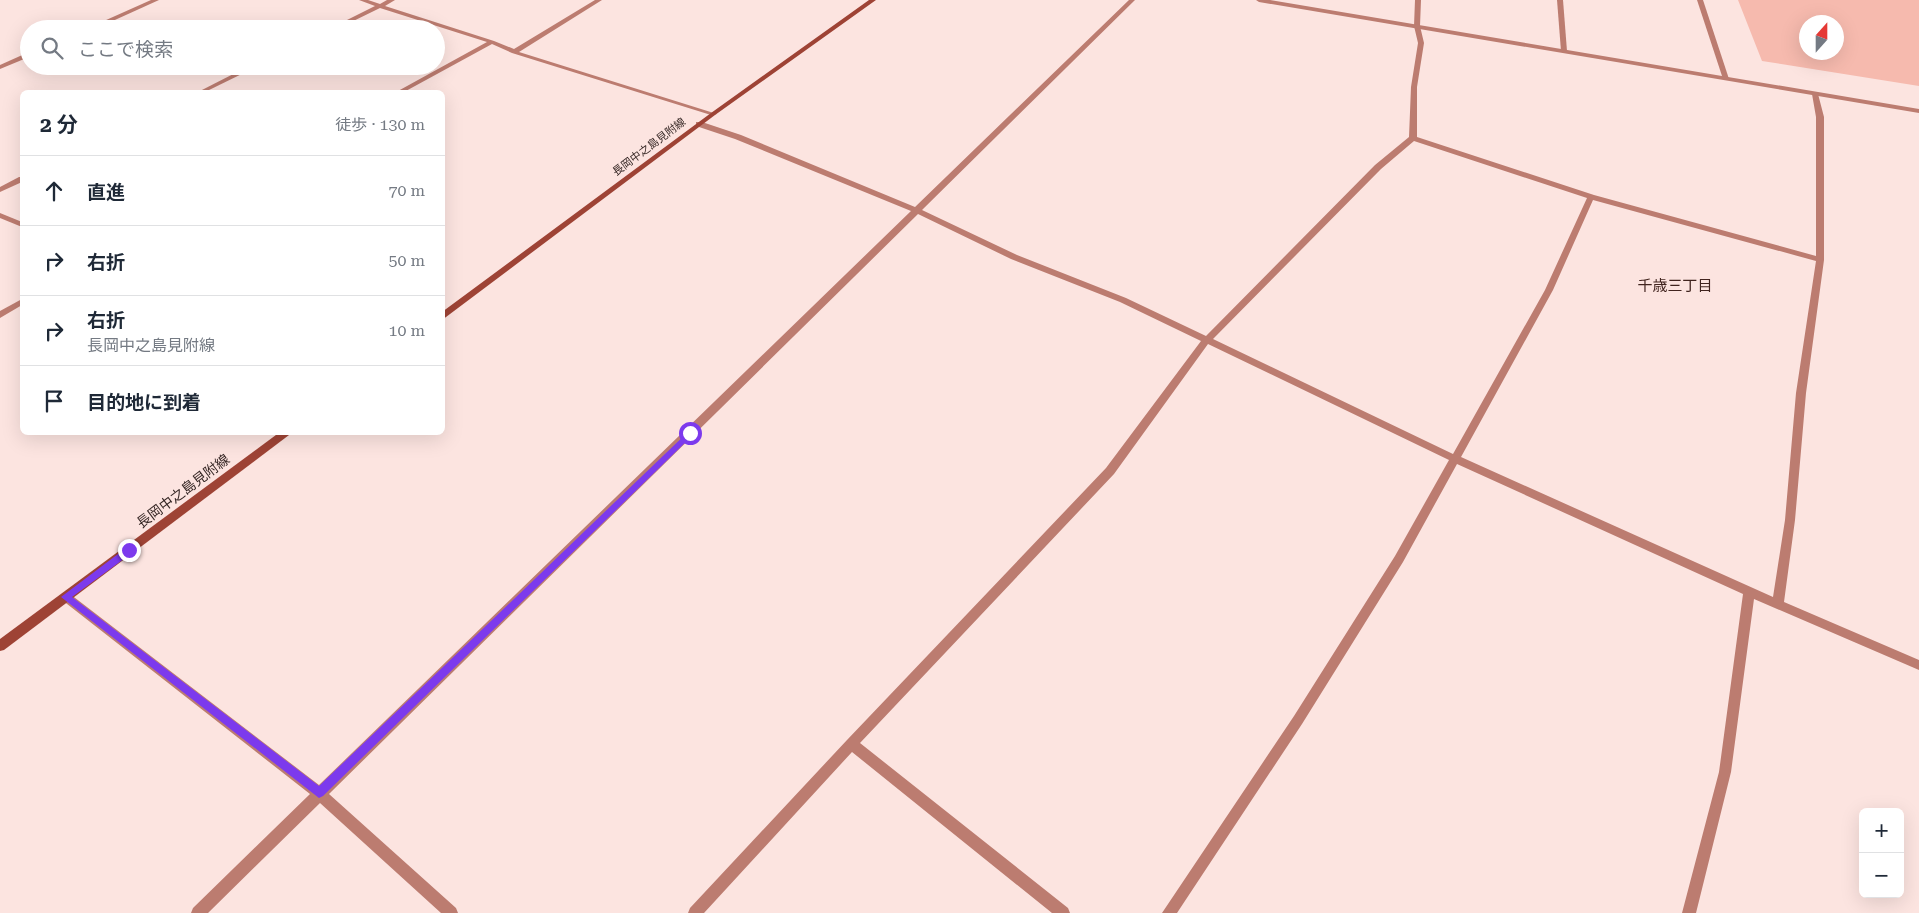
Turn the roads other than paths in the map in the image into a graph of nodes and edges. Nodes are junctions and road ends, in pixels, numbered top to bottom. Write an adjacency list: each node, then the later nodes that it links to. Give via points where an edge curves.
1 (156, 0): 12 (street)
2 (362, 0): 11 (street)
3 (392, 0): 11 (street)
4 (599, 0): 19 (street)
5 (873, 0): 30 (main road, 長岡中之島見附線)
6 (1132, 0): 36 (street)
7 (1264, 0): 15 (street)
8 (1418, 0): 15 (street)
9 (1560, 0): 18 (street)
10 (1700, 0): 25 (street)
11 (380, 6): 13 (street); 14 (street)
12 (110, 20)
13 (351, 20)
14 (424, 20)
15 (1417, 26): 18 (street); 32 (street, via 1422,43 1414,87)
16 (445, 27): 17 (street)
17 (492, 42): 19 (street); 22 (street)
18 (1564, 51): 25 (street)
19 (514, 52): 30 (street)
20 (20, 58): 21 (street)
21 (0, 67)
22 (445, 68)
23 (236, 75): 26 (street)
24 (431, 75): 27 (street)
25 (1726, 79): 28 (street)
26 (205, 90)
27 (404, 90)
28 (1815, 94): 29 (street); 39 (street, via 1820,117)
29 (1919, 111)
30 (713, 114): 31 (main road, 長岡中之島見附線)
31 (700, 124): 36 (street); 42 (main road, 長岡中之島見附線)
32 (1413, 138): 35 (street); 43 (street, via 1378,167)
33 (20, 180): 34 (street)
34 (0, 190)
35 (1591, 197): 39 (street); 45 (street, via 1549,290)
36 (918, 211): 43 (street, via 1014,256 1123,300); 52 (street)
37 (0, 215): 38 (street)
38 (20, 224)
39 (1820, 260): 48 (street, via 1801,393 1790,520)
40 (20, 303): 41 (street)
41 (0, 315)
42 (445, 315)
43 (1206, 341): 45 (street); 51 (street, via 1110,471)
44 (284, 435): 47 (main road, 長岡中之島見附線)
45 (1455, 459): 46 (street); 57 (street, via 1400,559 1303,712)
46 (1749, 592): 48 (street); 58 (street, via 1725,772)
47 (66, 597): 49 (main road, 長岡中之島見附線); 52 (street)
48 (1778, 604): 50 (street)
49 (0, 646)
50 (1919, 665)
51 (851, 744): 55 (street); 56 (street)
52 (319, 793): 53 (street); 54 (street)
53 (198, 913)
54 (451, 913)
55 (695, 913)
56 (1063, 913)
57 (1168, 913)
58 (1689, 913)

